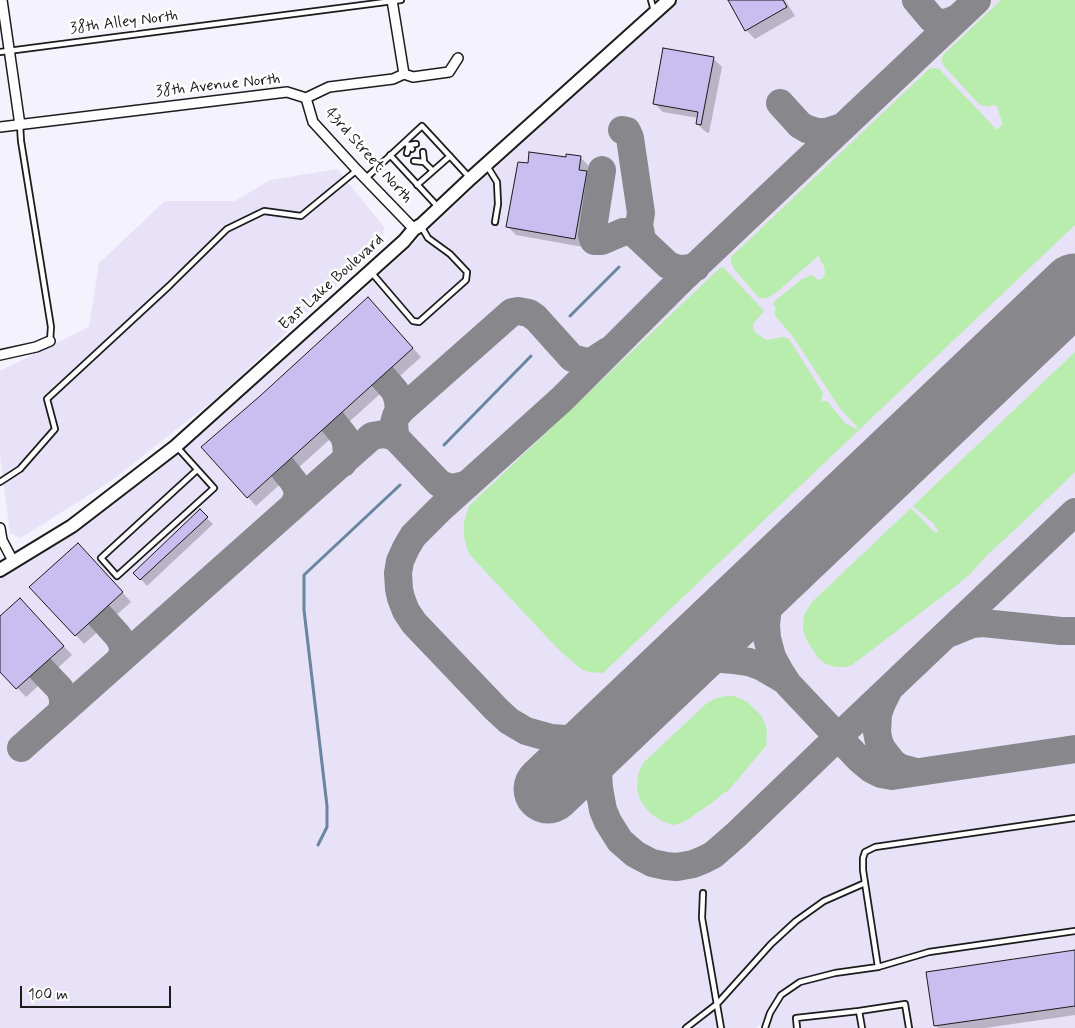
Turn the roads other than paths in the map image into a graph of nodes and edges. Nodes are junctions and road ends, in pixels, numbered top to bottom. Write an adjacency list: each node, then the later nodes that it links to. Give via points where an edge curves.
1 (2, 0): 5 (street)
2 (395, 0): 5 (lane, 38th Alley North); 7 (street)
3 (669, 0): 4 (street, East Lake Boulevard)
4 (652, 6): 20 (street, East Lake Boulevard)
5 (5, 51): 9 (street)
6 (458, 58): 7 (street, via 449,72 413,77)
7 (404, 74): 8 (street, via 329,87)
8 (306, 98): 9 (street, 38th Avenue North, via 287,92); 21 (street, 43rd Street North, via 313,122)
9 (20, 125): 10 (street, 38th Avenue North); 30 (lane, via 51,327)
10 (0, 127)
11 (416, 144): 12 (lane)
12 (409, 145): 14 (lane); 15 (lane); 16 (lane, via 422,126)
13 (424, 152): 19 (lane)
14 (407, 153)
15 (390, 156): 24 (lane); 25 (lane)
16 (450, 156): 22 (lane); 23 (lane)
17 (419, 157): 19 (lane)
18 (414, 161): 19 (lane)
19 (424, 162): 22 (lane)
20 (486, 165): 23 (street, East Lake Boulevard); 27 (lane, via 496,182 498,204)
21 (357, 170): 24 (street, 43rd Street North); 34 (lane, via 301,216 264,211 227,229 47,399 55,429 20,469)
22 (433, 171): 25 (lane)
23 (471, 178): 26 (street, East Lake Boulevard)
24 (365, 179): 28 (street, 43rd Street North)
25 (417, 185): 26 (lane)
26 (439, 208): 28 (street, East Lake Boulevard)
27 (495, 222)
28 (417, 227): 29 (street, East Lake Boulevard); 29 (lane, via 467,272 466,280 419,322 413,321)
29 (370, 271): 32 (street, East Lake Boulevard)
30 (50, 341): 31 (street)
31 (0, 355)
32 (176, 446): 33 (lane); 36 (street, East Lake Boulevard, via 72,526)
33 (197, 470): 33 (lane, via 214,488 117,576 101,558)
34 (0, 482)
35 (0, 528): 36 (street, via 2,540)
36 (13, 561): 37 (street, East Lake Boulevard)
37 (0, 570)
38 (1075, 818): 39 (lane, via 876,847 865,852 862,858)
39 (865, 883): 42 (lane); 43 (lane, via 824,902 796,920)
40 (703, 893): 43 (lane, via 702,918)
41 (1075, 931): 42 (lane, via 929,952)
42 (878, 967): 47 (lane, via 800,982 781,995)
43 (717, 1004): 45 (lane); 46 (lane)
44 (859, 1011): 48 (lane, via 796,1018); 49 (lane); 50 (lane, via 905,1004)
45 (686, 1028)
46 (720, 1028)
47 (764, 1028)
48 (797, 1028)
49 (862, 1028)
50 (909, 1028)

